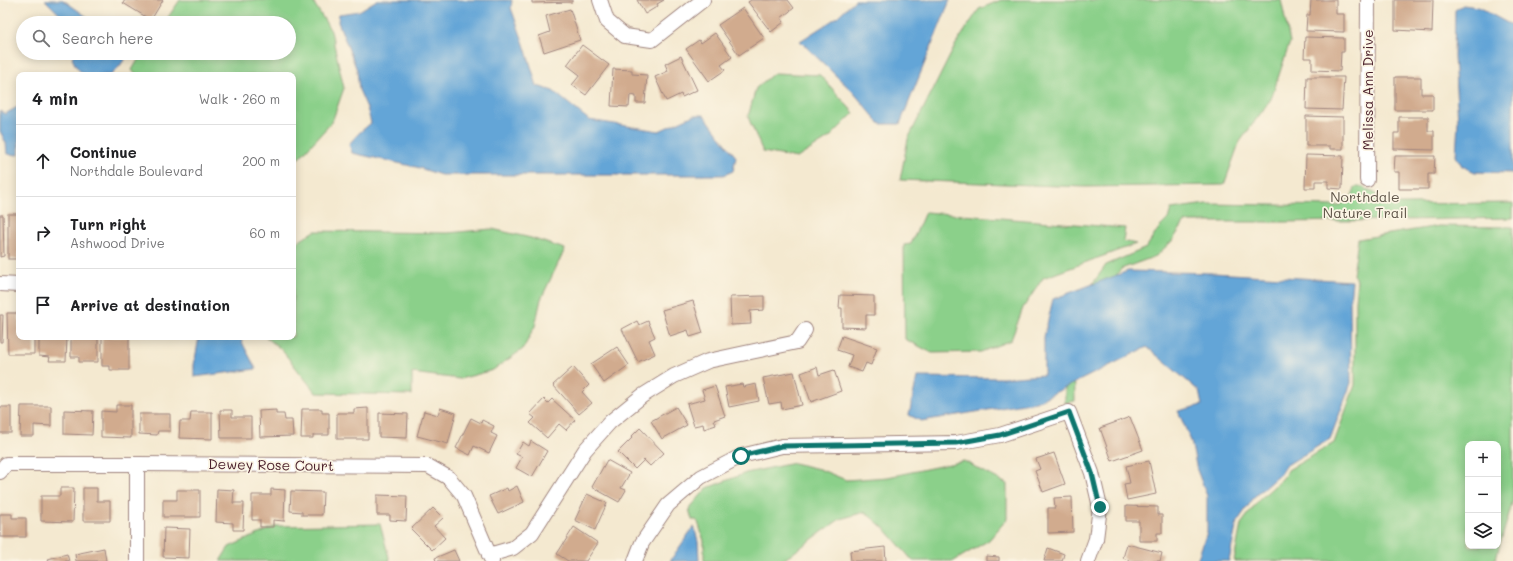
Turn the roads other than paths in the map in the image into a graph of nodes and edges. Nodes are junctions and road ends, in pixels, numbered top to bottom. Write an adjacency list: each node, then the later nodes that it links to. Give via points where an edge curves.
1 (600, 0): 2 (street, via 607,22 625,36 652,40)
2 (703, 0)
3 (1368, 0): 4 (street, Melissa Ann Drive)
4 (1367, 180)
5 (0, 284): 6 (street)
6 (16, 285)
7 (806, 330): 10 (street, via 797,342 708,361 674,376 642,396 610,422 585,450 532,533 513,548)
8 (137, 464): 9 (street, Dewey Rose Court, via 6,464); 10 (street, Dewey Rose Court, via 428,466 449,478 464,496); 11 (street)
9 (0, 472)
10 (491, 558)
11 (137, 561)
12 (635, 561): 13 (street, via 642,543 668,505 701,476 741,456 782,446 956,443 1000,435 1069,412 1092,473 1100,507 1096,539)
13 (1088, 561)

